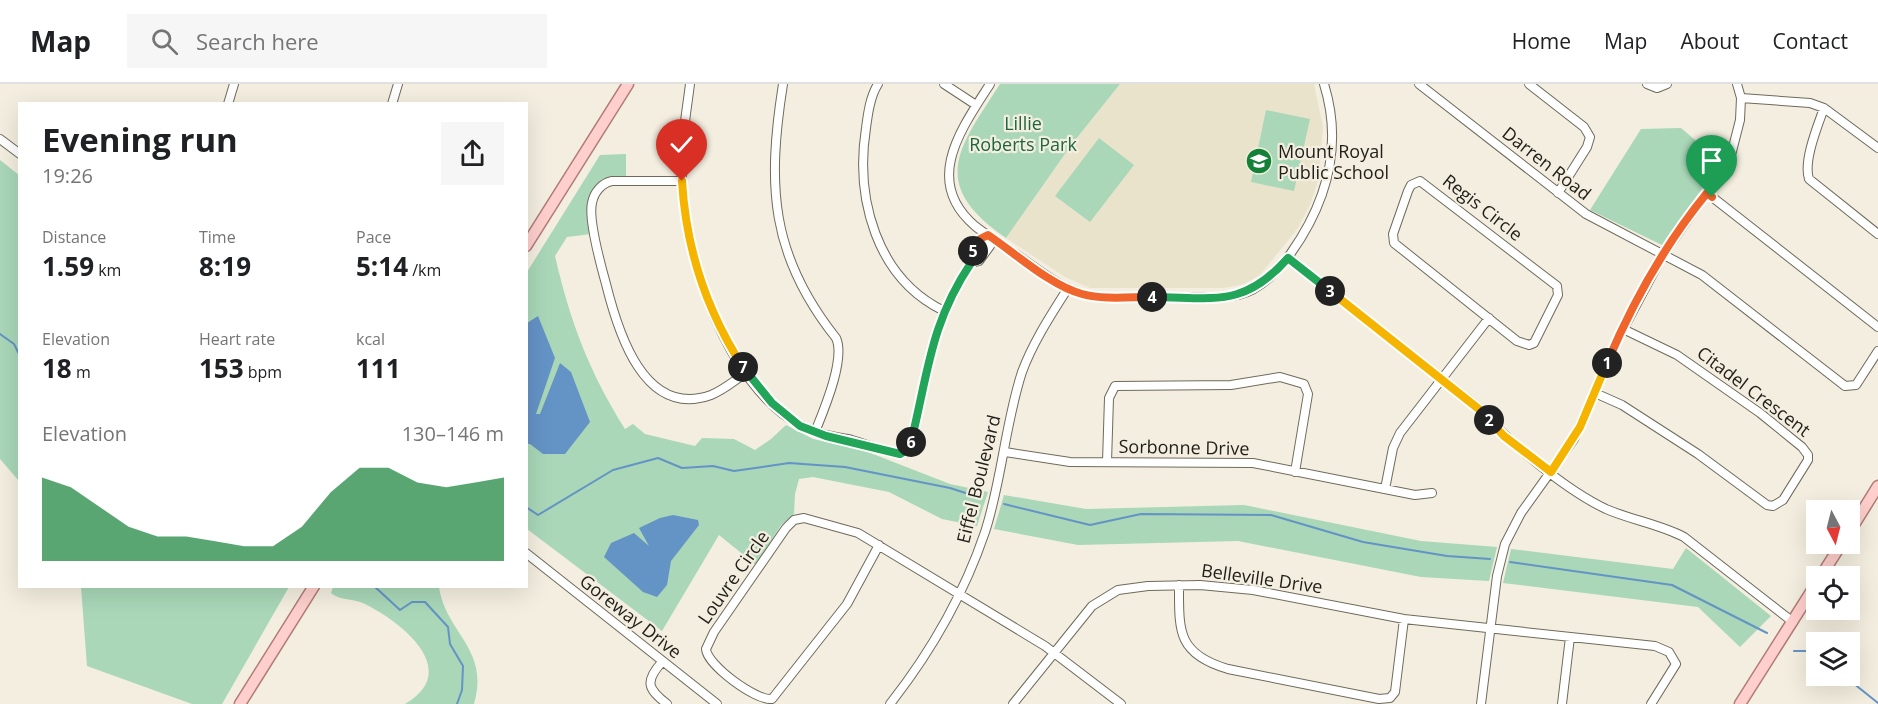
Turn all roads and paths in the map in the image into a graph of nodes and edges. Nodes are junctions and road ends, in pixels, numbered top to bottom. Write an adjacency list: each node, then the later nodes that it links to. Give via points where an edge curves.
1 (234, 84): 16 (street)
2 (398, 84): 17 (street)
3 (628, 84): 28 (main road)
4 (690, 84): 23 (street, via 682,139)
5 (783, 84): 40 (street, via 773,162 781,230 798,279 839,348 830,393)
6 (878, 84): 32 (street, via 862,151 868,214 882,249 900,276 924,301)
7 (944, 84): 18 (street)
8 (990, 84): 18 (street)
9 (1324, 84): 30 (street, via 1332,121 1329,174 1311,223)
10 (1419, 84): 24 (street, Darren Road)
11 (1529, 84): 24 (street, via 1584,127 1590,137)
12 (1647, 84): 13 (street, via 1657,88)
13 (1666, 84)
14 (1737, 84): 15 (street)
15 (1741, 98): 19 (street, via 1810,103); 25 (street, via 1734,150)
16 (229, 102)
17 (393, 102)
18 (976, 105): 27 (street, via 955,140 949,171 951,189 963,212)
19 (1824, 108): 21 (street); 26 (street, via 1815,132 1809,179)
20 (0, 139): 22 (street)
21 (1878, 148)
22 (18, 152)
23 (682, 181): 37 (street, via 688,233 701,283 717,322); 37 (street, via 612,181 598,190 592,209 611,303 636,364 661,391 677,397 700,398)
24 (1558, 193): 29 (street, Darren Road, via 1603,226)
25 (1707, 193): 29 (street); 34 (street)
26 (1878, 234)
27 (988, 235): 31 (street); 32 (street, via 990,246 979,261 971,263)
28 (528, 243)
29 (1663, 255): 35 (street); 36 (street, Darren Road, via 1702,275 1845,386 1856,385)
30 (1288, 258): 31 (street, via 1256,288 1228,297 1100,297); 38 (street)
31 (1068, 288): 41 (street, Eiffel Boulevard, via 1042,329 1023,370)
32 (944, 311): 40 (street, via 930,352 908,449 900,454)
33 (1489, 318): 33 (street, Regis Circle, via 1522,343 1534,343 1558,295 1557,286 1426,183 1415,182 1393,234 1394,243); 38 (street)
34 (1878, 327)
35 (1623, 329): 39 (street); 39 (street, Citadel Crescent, via 1677,355 1760,413 1806,450 1808,460 1783,500 1767,505 1698,454 1622,405)
36 (1878, 351)
37 (746, 373): 40 (street, via 785,416)
38 (1442, 379): 44 (street, via 1504,436); 46 (street, via 1396,441)
39 (1595, 393): 44 (street, via 1574,440)
40 (815, 432)
41 (1005, 452): 42 (street, Sorbonne Drive, via 1059,461); 53 (street, Eiffel Boulevard, via 991,511)
42 (1107, 462): 43 (street, Sorbonne Drive, via 1240,462); 43 (street, via 1109,398 1115,386 1231,385 1280,377 1304,384 1308,394)
43 (1295, 472): 46 (street, Sorbonne Drive)
44 (1551, 472): 56 (street, via 1606,508 1684,537); 57 (street, via 1516,522 1503,551)
45 (1878, 486): 48 (main road)
46 (1384, 489): 47 (street, Sorbonne Drive, via 1414,495)
47 (1432, 493)
48 (1860, 515)
49 (879, 545): 49 (street, Louvre Circle, via 839,526 804,518 794,520 711,638 706,649 710,660 758,698 772,699 847,604); 53 (street, Louvre Circle)
50 (528, 555): 60 (street, Goreway Drive)
51 (1179, 585): 55 (street, Belleville Drive, via 1253,590); 55 (street, via 1180,633 1189,647 1209,662 1379,699 1390,698 1395,692); 59 (street, Belleville Drive, via 1130,587 1109,594 1083,615)
52 (313, 588): 61 (main road)
53 (959, 594): 59 (street, Louvre Circle); 64 (street, Eiffel Boulevard, via 922,660)
54 (1806, 601): 56 (main road)
55 (1404, 619): 57 (street, Belleville Drive)
56 (1793, 622): 70 (main road)
57 (1490, 630): 58 (street, Belleville Drive); 67 (street)
58 (1570, 637): 68 (street); 69 (street, Belleville Drive, via 1643,645 1669,652 1675,660 1674,670)
59 (1054, 653): 65 (street, Belleville Drive); 66 (street, Louvre Circle)
60 (662, 662): 62 (street, via 652,675 650,687); 63 (street, Goreway Drive)
61 (240, 704)
62 (667, 704)
63 (717, 704)
64 (890, 704)
65 (1013, 704)
66 (1121, 704)
67 (1481, 704)
68 (1562, 704)
69 (1652, 704)
70 (1740, 704)

